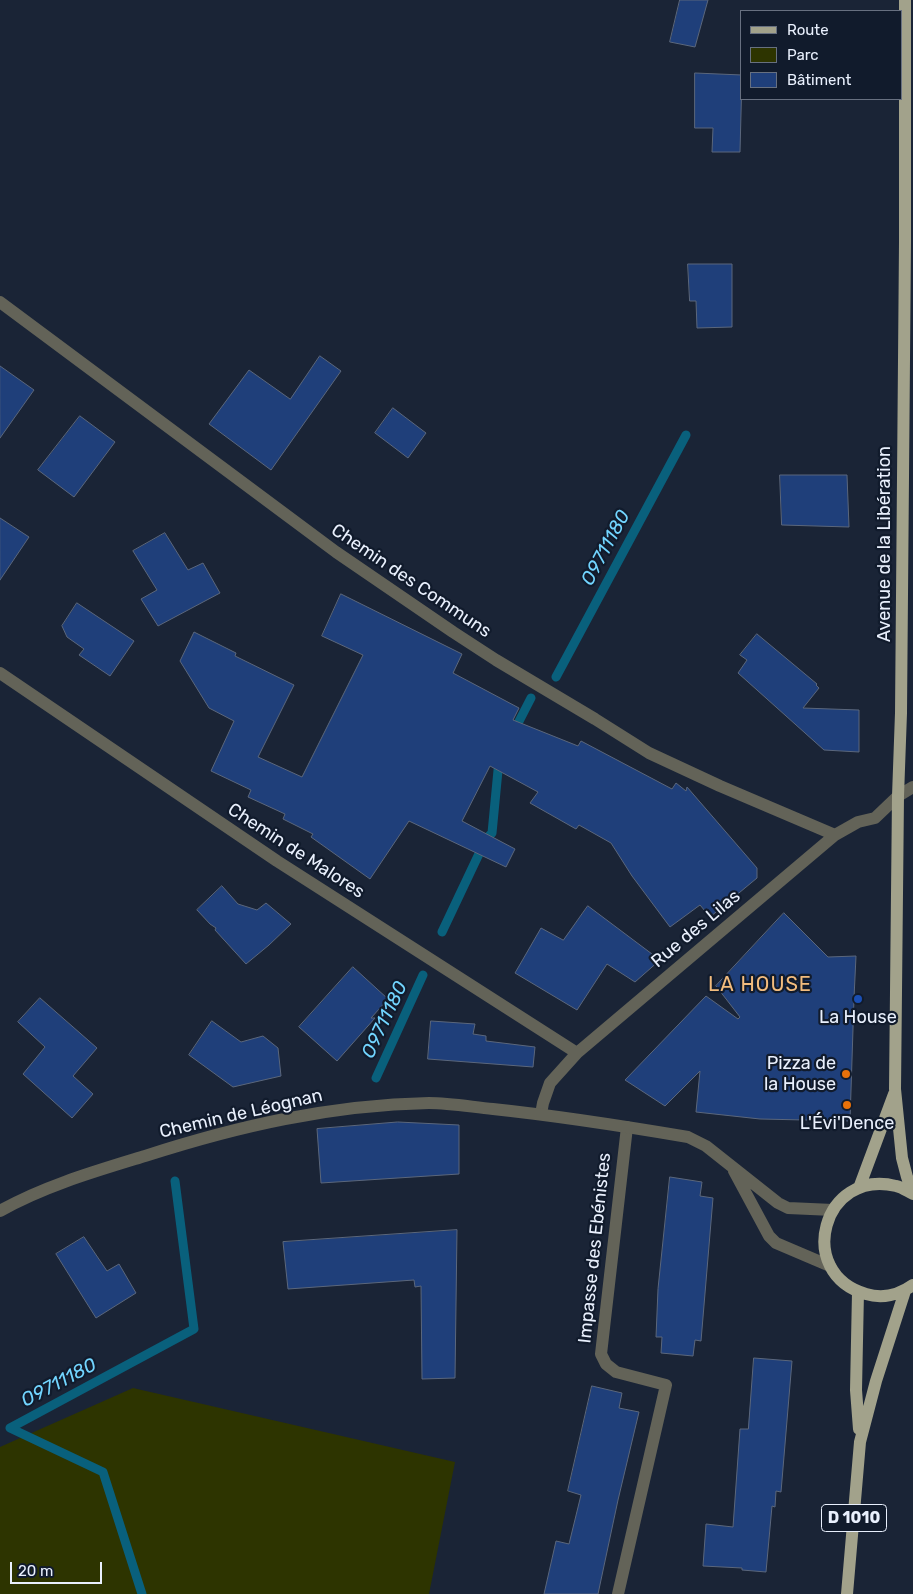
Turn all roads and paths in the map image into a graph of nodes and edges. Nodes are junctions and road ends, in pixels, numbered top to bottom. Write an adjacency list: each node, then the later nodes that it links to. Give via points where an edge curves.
1 (905, 0): 5 (main road, Avenue de la Libération)
2 (0, 302): 6 (street, Chemin des Communs, via 336,552 453,632 649,754)
3 (0, 673): 7 (street, Chemin de Malores, via 277,861)
4 (913, 786): 5 (street, Rue des Lilas)
5 (898, 796): 6 (street, Rue des Lilas, via 876,818 858,822); 8 (main road, Avenue de la Libération)
6 (835, 835): 7 (street, Rue des Lilas)
7 (577, 1053): 9 (street, Rue des Lilas, via 550,1083)
8 (896, 1089): 12 (main road, Avenue de la Libération); 13 (main road, Avenue de la Libération, via 902,1158)
9 (541, 1114): 10 (street, Chemin de Léognan); 15 (street, Chemin de Léognan, via 431,1103 293,1116 175,1146 44,1190)
10 (627, 1127): 11 (street, Chemin de Léognan, via 688,1137); 20 (street, Impasse des Ebénistes, via 600,1354 616,1372 666,1385)
11 (730, 1165): 14 (street, Chemin de Léognan, via 788,1208); 16 (street, Chemin de Léognan, via 769,1236 776,1243)
12 (859, 1188): 13 (main road, via 878,1183); 14 (main road)
13 (913, 1193)
14 (833, 1210): 16 (main road, via 824,1238)
15 (0, 1211)
16 (830, 1266): 18 (main road, via 838,1277)
17 (909, 1288): 18 (main road, via 889,1295 873,1296); 19 (main road, D 1010, via 876,1381)
18 (858, 1292): 19 (main road, D 1010, via 856,1390)
19 (860, 1442): 21 (main road, D 1010)
20 (618, 1594)
21 (847, 1594)

